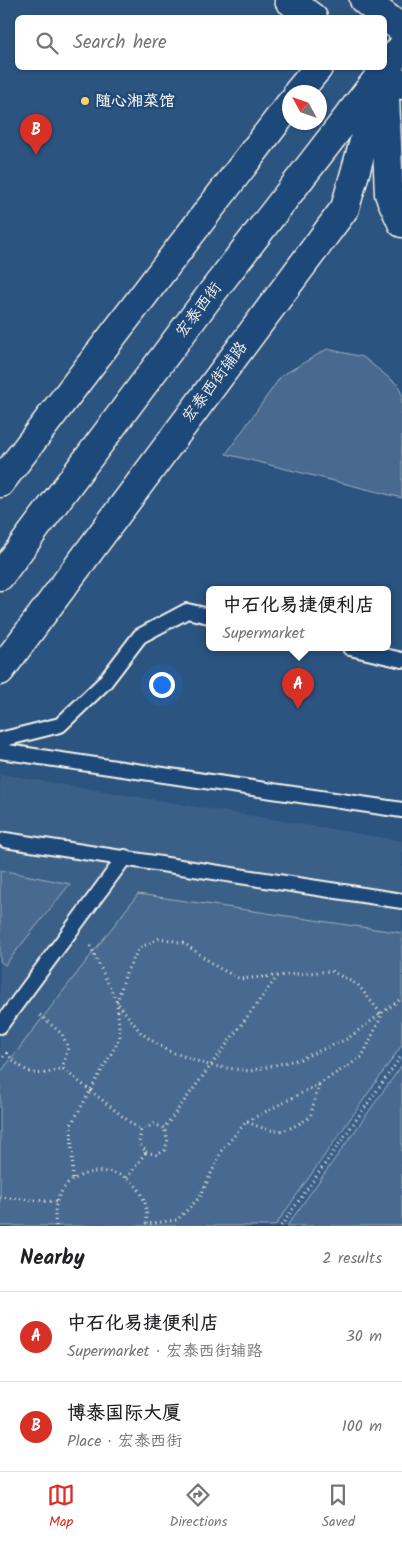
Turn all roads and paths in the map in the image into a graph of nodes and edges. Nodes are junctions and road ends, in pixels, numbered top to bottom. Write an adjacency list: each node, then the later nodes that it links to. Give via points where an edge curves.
1 (289, 0): 3 (street)
2 (364, 5): 4 (street)
3 (309, 15)
4 (380, 15)
5 (387, 20): 6 (street)
6 (402, 29)
7 (402, 47): 9 (street, 宏泰西街)
8 (316, 70): 10 (street)
9 (388, 74): 12 (street, via 389,194); 14 (street, 宏泰西街, via 217,286); 18 (street, 宏泰西街辅路, via 345,208)
10 (304, 85)
11 (282, 114): 13 (street)
12 (402, 223)
13 (0, 483)
14 (0, 576)
15 (206, 615): 19 (lane, via 187,611 140,636 104,683 60,725)
16 (363, 651): 17 (lane)
17 (402, 660)
18 (0, 670)
19 (0, 740)
20 (0, 751): 21 (lane)
21 (402, 810)
22 (5, 840): 23 (lane)
23 (125, 857): 24 (lane); 31 (lane)
24 (402, 901)
25 (90, 945): 28 (path)
26 (278, 976): 28 (path, via 240,978 217,967 184,943 160,938 139,948 126,973); 30 (path, via 330,971 358,985); 34 (path)
27 (402, 998): 30 (path)
28 (117, 1002): 34 (path, via 141,1033 166,1050); 37 (path, via 120,1038)
29 (37, 1013): 35 (path, via 62,1034 68,1048)
30 (382, 1015): 34 (path, via 347,1039 300,1059 250,1071); 36 (path, via 362,1057)
31 (1, 1024)
32 (6, 1053): 35 (path, via 33,1074 47,1075)
33 (402, 1055): 48 (path)
34 (211, 1066): 39 (path)
35 (62, 1068): 37 (path)
36 (319, 1084): 38 (path); 38 (path, via 310,1117 289,1130 268,1130)
37 (91, 1090): 40 (path); 43 (path, via 71,1126)
38 (246, 1122): 46 (path, via 222,1150 200,1197 177,1220)
39 (164, 1128): 40 (path, via 154,1124); 41 (path, via 168,1139 165,1150 157,1155)
40 (141, 1131): 41 (path, via 138,1143)
41 (146, 1152): 42 (path)
42 (128, 1178): 43 (path, via 100,1170); 46 (path, via 144,1198)
43 (73, 1179): 45 (path)
44 (0, 1197): 45 (path)
45 (57, 1202): 47 (path)
46 (146, 1225)
47 (56, 1226)
48 (282, 1226)

